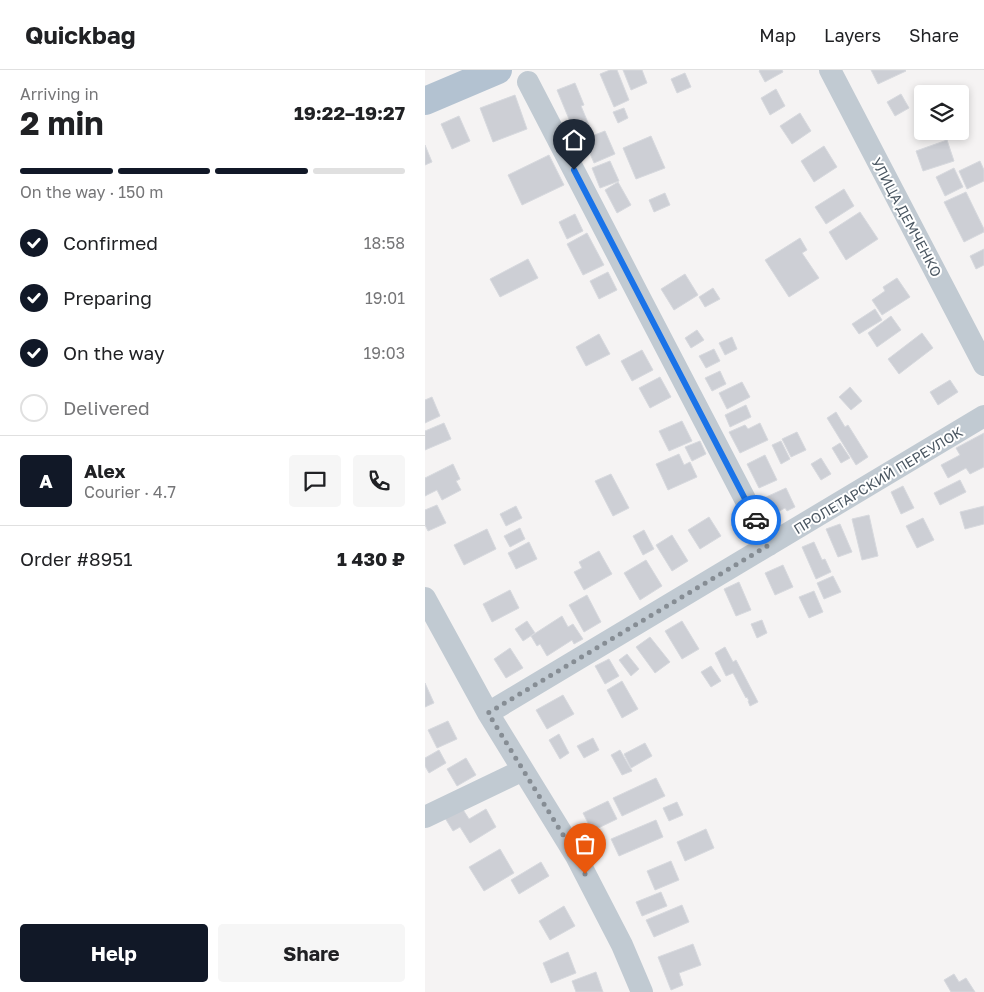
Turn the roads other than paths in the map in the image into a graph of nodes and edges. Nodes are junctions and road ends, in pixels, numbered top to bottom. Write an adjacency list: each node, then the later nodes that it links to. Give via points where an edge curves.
1 (499, 70): 4 (main road)
2 (830, 70): 5 (street, УЛИЦА ДЕМЧЕНКО)
3 (528, 82): 7 (street)
4 (425, 100)
5 (981, 351)
6 (984, 416): 7 (street, ПРОЛЕТАРСКИЙ ПЕРЕУЛОК)
7 (769, 545): 9 (street, ПРОЛЕТАРСКИЙ ПЕРЕУЛОК)
8 (425, 598): 9 (street)
9 (488, 713): 10 (street)
10 (523, 770): 11 (street); 12 (street, via 576,856 622,945)
11 (425, 817)
12 (642, 992)

